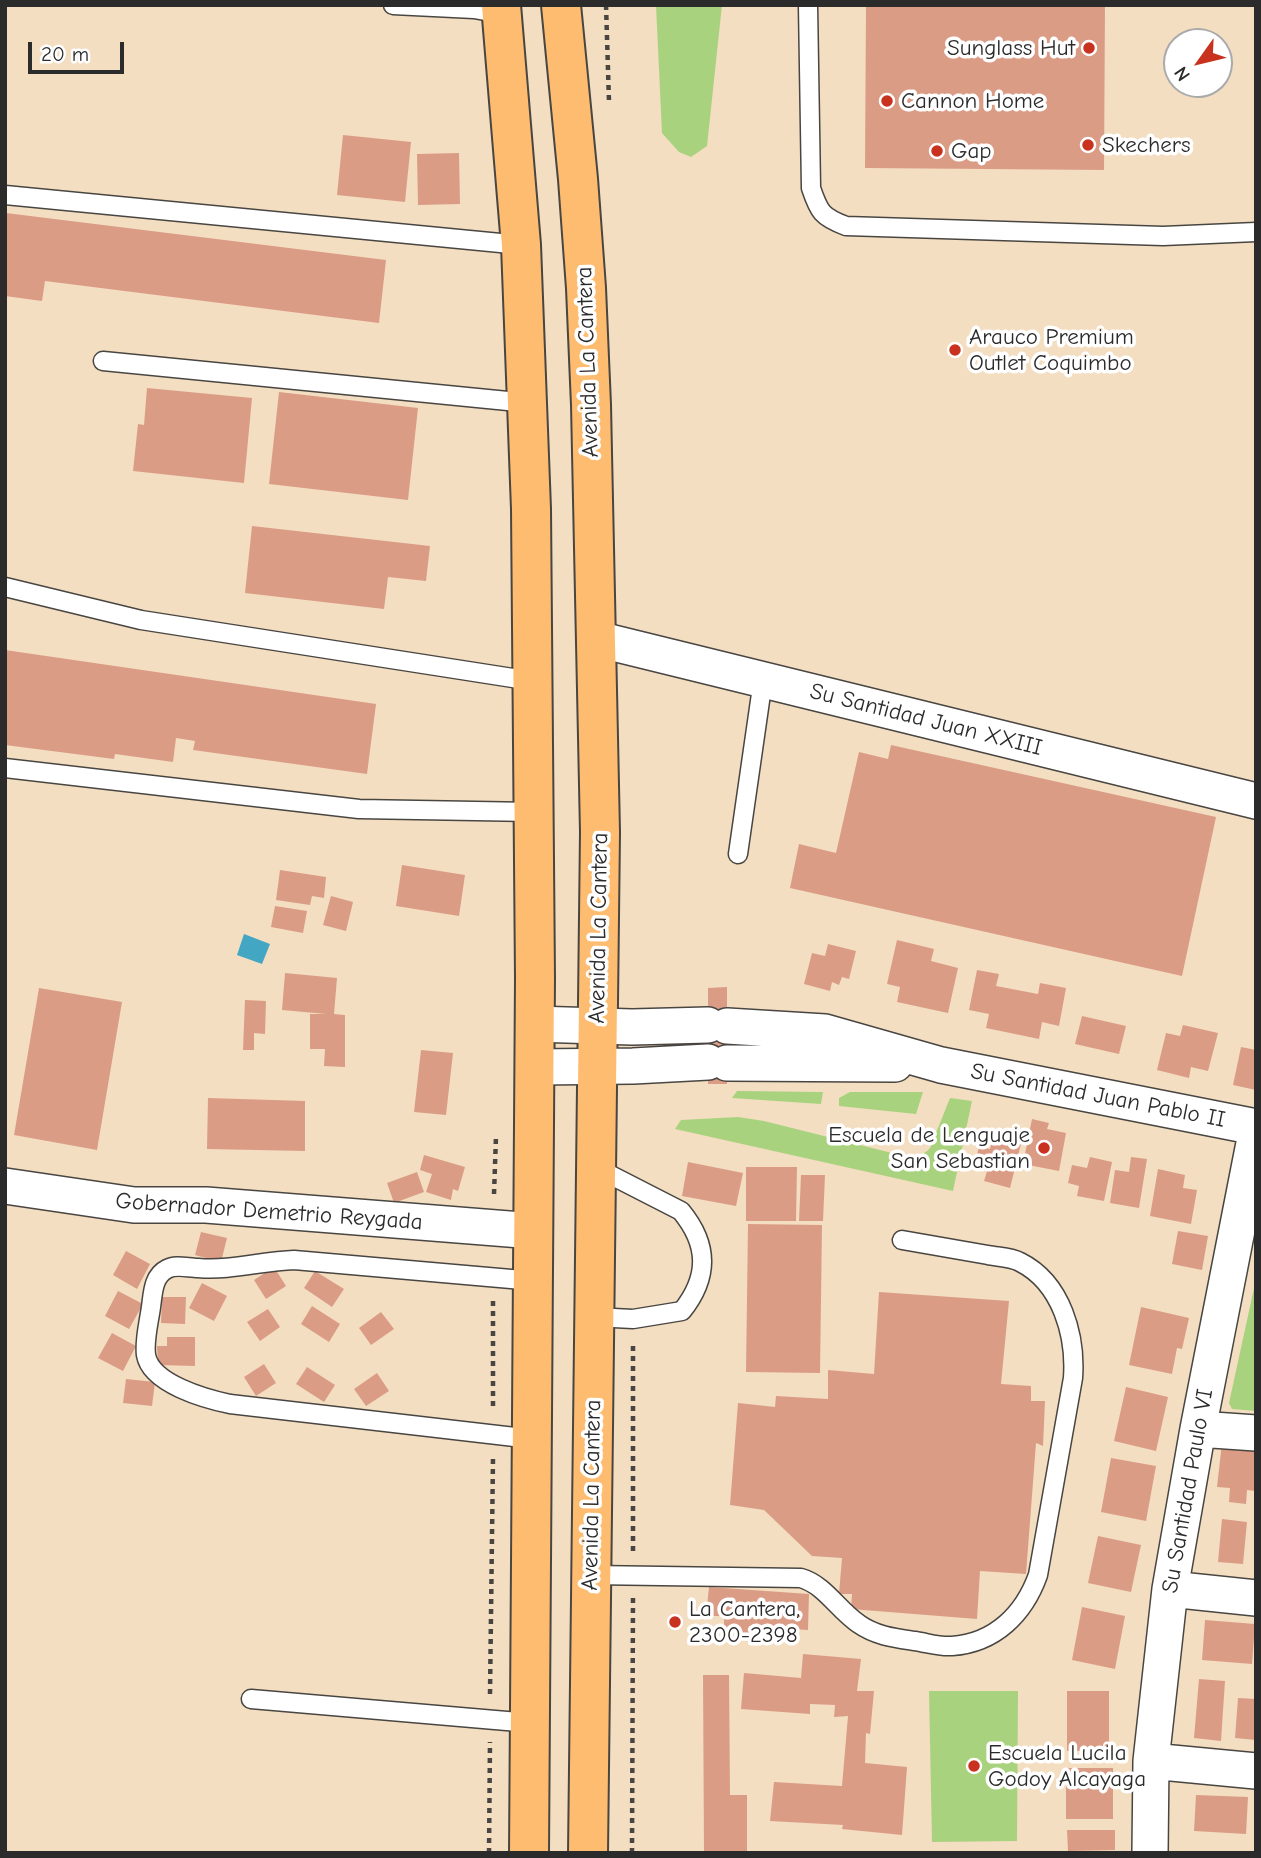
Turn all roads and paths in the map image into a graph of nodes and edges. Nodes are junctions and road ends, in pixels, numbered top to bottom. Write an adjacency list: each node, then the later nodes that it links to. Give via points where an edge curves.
1 (393, 5): 4 (lane)
2 (561, 5): 11 (highway, Avenida La Cantera, via 586,288)
3 (808, 5): 6 (lane, via 811,188 826,219 846,226 1163,236)
4 (501, 9): 7 (highway)
5 (5, 195): 7 (lane)
6 (1256, 232)
7 (522, 245): 9 (highway)
8 (103, 361): 9 (lane)
9 (528, 402): 13 (highway)
10 (5, 587): 13 (lane, via 141,620)
11 (597, 639): 12 (street, Su Santidad Juan XXIII); 19 (highway, Avenida La Cantera)
12 (763, 680): 15 (street, Su Santidad Juan XXIII); 17 (lane)
13 (532, 681): 16 (highway)
14 (5, 768): 16 (lane, via 359,809)
15 (1256, 801)
16 (533, 812): 18 (highway)
17 (738, 854)
18 (534, 1024): 19 (street, Su Santidad Juan Pablo II); 21 (highway)
19 (598, 1025): 20 (street, Su Santidad Juan Pablo II, via 825,1032); 22 (highway, Avenida La Cantera)
20 (941, 1065): 22 (street, Su Santidad Juan Pablo II); 23 (street, Su Santidad Juan Pablo II)
21 (534, 1067): 22 (street, Su Santidad Juan Pablo II); 29 (highway)
22 (597, 1067): 26 (highway, Avenida La Cantera)
23 (1256, 1127)
24 (1256, 1133): 34 (street, Su Santidad Paulo VI)
25 (496, 1135): 28 (path)
26 (595, 1167): 33 (highway, Avenida La Cantera); 33 (lane, via 681,1211 698,1238 702,1269 699,1285 682,1311 633,1319)
27 (5, 1186): 28 (street, Gobernador Demetrio Reygada, via 134,1205 206,1205)
28 (493, 1229): 29 (street, Gobernador Demetrio Reygada)
29 (534, 1231): 32 (highway)
30 (902, 1240): 38 (lane, via 1019,1261 1051,1290 1070,1331 1073,1378 1038,1575 1020,1611 989,1637 934,1646 861,1626 821,1588 801,1578)
31 (494, 1277): 32 (lane); 36 (path); 36 (lane, via 294,1260 214,1268 175,1266 157,1277 153,1287 146,1354 156,1372 206,1399)
32 (534, 1281): 37 (highway)
33 (594, 1317): 38 (highway, Avenida La Cantera)
34 (1198, 1430): 35 (street); 39 (street, Su Santidad Paulo VI)
35 (1256, 1433)
36 (494, 1435): 37 (lane); 42 (path)
37 (532, 1439): 43 (highway)
38 (591, 1575): 48 (highway, Avenida La Cantera)
39 (1170, 1589): 40 (street); 44 (street, Su Santidad Paulo VI)
40 (1256, 1598)
41 (251, 1699): 42 (lane)
42 (490, 1719): 43 (lane); 46 (path)
43 (530, 1723): 47 (highway)
44 (1151, 1761): 45 (street); 49 (street, Su Santidad Paulo VI)
45 (1256, 1771)
46 (489, 1853)
47 (529, 1853)
48 (588, 1853)
49 (1150, 1853)

